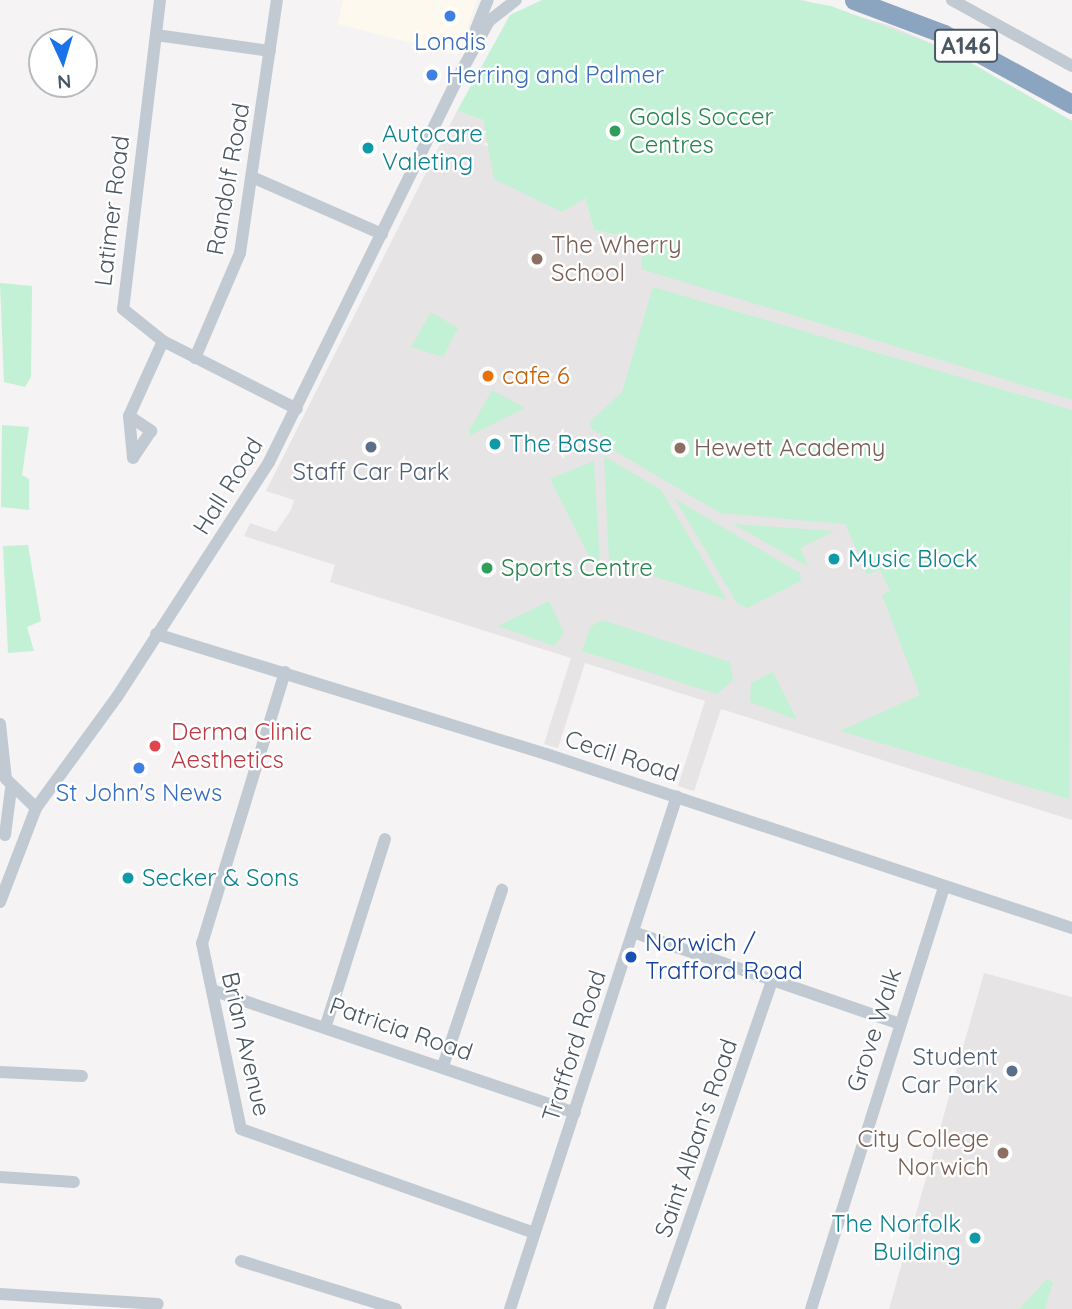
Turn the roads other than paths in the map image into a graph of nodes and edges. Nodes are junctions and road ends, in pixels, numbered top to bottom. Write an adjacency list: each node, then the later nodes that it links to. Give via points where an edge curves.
1 (160, 0): 7 (street, Latimer Road)
2 (277, 0): 8 (street, Randolf Road)
3 (488, 0): 10 (street, Hall Road)
4 (516, 0): 10 (street, Hall Road, via 489,21)
5 (854, 0): 11 (highway, A146, via 944,34)
6 (952, 0): 9 (street)
7 (156, 35): 8 (street); 14 (street, Latimer Road, via 121,295 128,317)
8 (270, 51): 12 (street, Randolf Road)
9 (1072, 66)
10 (461, 72): 13 (street, Hall Road)
11 (1072, 104)
12 (252, 177): 13 (street); 15 (street, Randolf Road, via 240,253)
13 (382, 234): 16 (street, Hall Road)
14 (163, 341): 15 (street, Latimer Road); 17 (street)
15 (195, 358): 16 (street, Latimer Road)
16 (297, 409): 18 (street, Hall Road)
17 (129, 416)
18 (156, 634): 19 (street, Cecil Road); 24 (street, Hall Road)
19 (285, 672): 23 (street, Cecil Road); 33 (street, Brian Avenue, via 202,943)
20 (0, 724): 21 (street)
21 (2, 772): 22 (street)
22 (11, 789): 24 (street); 25 (street)
23 (677, 796): 27 (street, Cecil Road); 31 (street, Trafford Road)
24 (36, 808): 29 (street, Hall Road)
25 (5, 835)
26 (385, 839): 35 (street)
27 (944, 887): 30 (street, Cecil Road); 34 (street, Grove Walk)
28 (502, 890): 36 (street)
29 (0, 902)
30 (1072, 928)
31 (633, 932): 32 (street); 39 (street, Trafford Road)
32 (772, 980): 34 (street); 48 (street, Saint Alban's Road)
33 (212, 990): 35 (street, Patricia Road); 42 (street, Brian Avenue, via 241,1129)
34 (898, 1023): 49 (street, Grove Walk)
35 (326, 1025): 36 (street, Patricia Road)
36 (443, 1066): 39 (street, Patricia Road)
37 (0, 1072): 38 (street)
38 (82, 1076)
39 (575, 1113): 42 (street, Trafford Road)
40 (0, 1177): 41 (street)
41 (74, 1182)
42 (534, 1233): 47 (street, Trafford Road)
43 (241, 1261): 46 (street)
44 (0, 1294): 45 (street)
45 (158, 1304)
46 (396, 1309)
47 (510, 1309)
48 (659, 1309)
49 (811, 1309)

